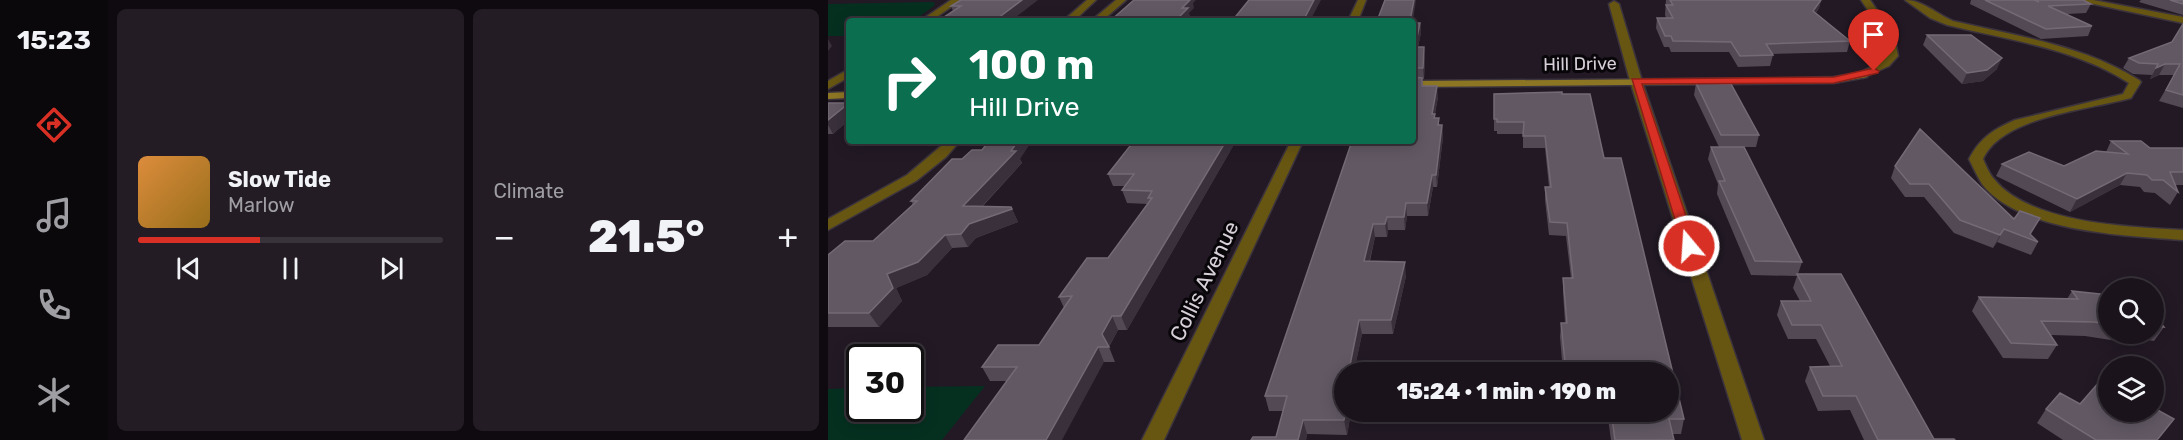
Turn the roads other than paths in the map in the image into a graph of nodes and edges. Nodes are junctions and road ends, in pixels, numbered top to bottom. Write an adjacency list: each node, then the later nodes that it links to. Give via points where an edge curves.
1 (957, 0): 9 (street)
2 (1092, 0): 10 (street)
3 (1122, 0): 11 (street)
4 (1362, 0): 12 (street)
5 (1865, 0): 15 (street, Hill Drive, via 1889,34 1893,56 1863,75 1799,81)
6 (1909, 0): 23 (street, via 1950,23 2091,59 2135,82 2127,96 2028,121 1994,135 1981,147 1976,159 1980,175 1994,189 2017,204 2078,224)
7 (2079, 0): 13 (street)
8 (1614, 4): 15 (street)
9 (930, 18)
10 (1071, 18)
11 (1100, 18)
12 (1354, 18)
13 (2183, 20)
14 (846, 74): 17 (street)
15 (1636, 81): 16 (street, Hill Drive); 25 (street)
16 (1416, 84)
17 (828, 86)
18 (846, 95): 19 (street)
19 (828, 96)
20 (952, 144): 22 (street, via 942,156 895,188)
21 (1296, 144): 24 (street, Collis Avenue)
22 (828, 225)
23 (2183, 235)
24 (1153, 440)
25 (1753, 440)

